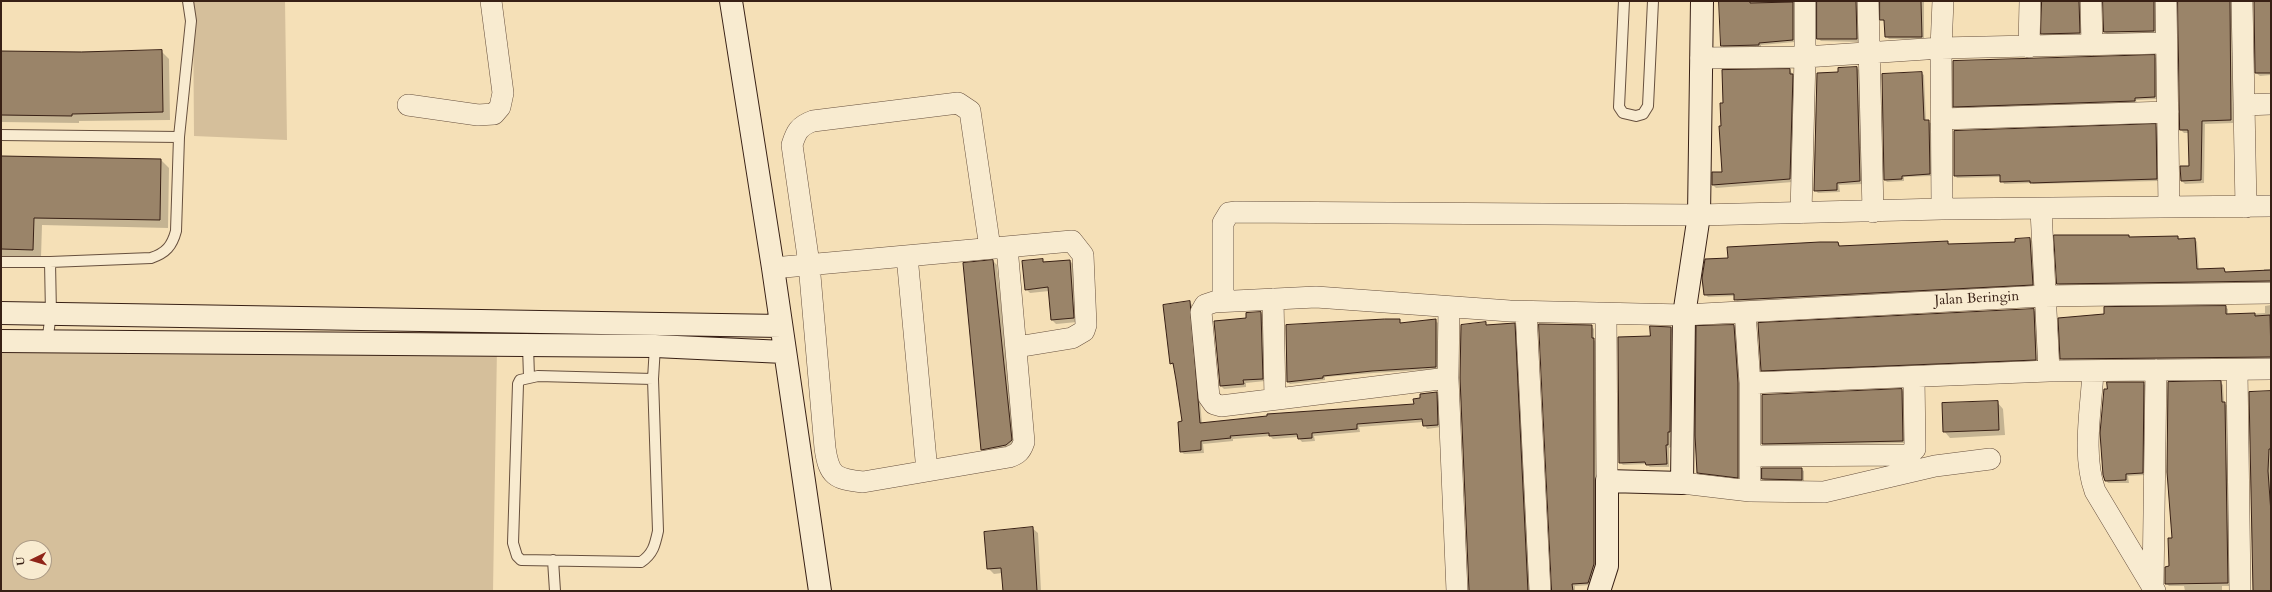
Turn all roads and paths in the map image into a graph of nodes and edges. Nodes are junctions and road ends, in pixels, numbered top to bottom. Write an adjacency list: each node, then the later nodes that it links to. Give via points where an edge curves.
1 (188, 1): 27 (lane, via 191,21)
2 (491, 1): 22 (street, via 503,93 500,106 494,114 478,116)
3 (731, 1): 41 (street)
4 (1624, 1): 5 (lane, via 1619,107 1622,114 1636,116 1643,114 1648,106)
5 (1653, 1)
6 (1702, 1): 20 (street)
7 (1805, 1): 19 (street)
8 (1868, 1): 18 (street)
9 (1943, 1): 17 (street)
10 (2030, 1): 16 (street)
11 (2091, 1): 15 (street)
12 (2166, 1): 14 (street)
13 (2242, 1): 23 (street)
14 (2166, 44): 15 (street); 24 (street)
15 (2092, 45): 16 (street)
16 (2029, 47): 17 (street)
17 (1941, 48): 18 (street); 25 (street)
18 (1870, 52): 19 (street); 33 (street)
19 (1805, 57): 20 (street); 34 (street)
20 (1701, 58): 35 (street)
21 (2271, 104): 23 (street)
22 (408, 105)
23 (2244, 105): 30 (street)
24 (2168, 112): 25 (street); 29 (street)
25 (1942, 119): 31 (street)
26 (1, 135): 27 (lane)
27 (179, 137): 39 (lane, via 176,231 172,245 161,255 151,258)
28 (2271, 206): 30 (street)
29 (2169, 207): 30 (street); 32 (street)
30 (2246, 207)
31 (1942, 209): 32 (street); 33 (street)
32 (2041, 210): 43 (street)
33 (1873, 212): 34 (street)
34 (1801, 213): 35 (street)
35 (1699, 215): 45 (street, via 1236,212 1230,214 1223,223); 52 (street)
36 (998, 248): 37 (street); 40 (street, via 970,112 958,103 813,121 801,125 792,145); 60 (street); 60 (street, via 1072,241 1083,255 1086,325 1084,331 1072,338)
37 (907, 256): 40 (street); 75 (street)
38 (1, 262): 39 (lane)
39 (50, 262): 50 (lane)
40 (809, 264): 41 (street); 75 (street, via 828,466 833,474 845,480 863,482)
41 (773, 268): 54 (street)
42 (2271, 292): 43 (street, Jalan Beringin)
43 (2044, 296): 48 (street, Jalan Beringin); 65 (street)
44 (1273, 299): 45 (street, Jalan Beringin); 46 (street, Jalan Beringin, via 1316,297); 72 (street)
45 (1223, 301): 72 (street, Jalan Beringin, via 1205,305 1201,312 1209,397 1214,404 1221,406)
46 (1449, 306): 47 (street, Jalan Beringin); 69 (street)
47 (1526, 312): 51 (street, Jalan Beringin); 84 (street)
48 (1745, 312): 52 (street, Jalan Beringin); 71 (street)
49 (1, 313): 50 (street)
50 (51, 314): 53 (street); 56 (lane)
51 (1606, 314): 52 (street, Jalan Beringin); 76 (street)
52 (1684, 315): 77 (street)
53 (413, 320): 54 (street); 57 (street)
54 (781, 326): 61 (street)
55 (1, 341): 56 (street)
56 (47, 342): 57 (street)
57 (413, 346): 58 (street)
58 (528, 346): 59 (street); 67 (lane)
59 (655, 346): 61 (street); 70 (lane)
60 (1017, 347): 75 (street, via 1024,442 1022,449 1018,454 1009,457)
61 (784, 352): 82 (street)
62 (2156, 370): 63 (street); 66 (street); 80 (street)
63 (2236, 370): 64 (street); 86 (street)
64 (2271, 370)
65 (2049, 371): 66 (street); 68 (street)
66 (2093, 372): 80 (street, via 2088,461 2090,478 2095,491)
67 (529, 377): 70 (lane); 79 (lane, via 520,380 518,384 514,550 522,560)
68 (1914, 377): 71 (street); 73 (street, via 1915,449 1908,455)
69 (1448, 378): 72 (street, Jalan Beringin); 83 (street)
70 (653, 379): 79 (lane, via 658,531 654,548 649,557 641,562)
71 (1750, 383): 73 (street)
72 (1275, 399)
73 (1750, 456): 78 (street)
74 (1990, 459): 78 (street, via 1935,466 1824,492)
75 (927, 471)
76 (1608, 482): 77 (street); 85 (street, via 1608,566)
77 (1682, 483): 78 (street)
78 (1750, 491)
79 (553, 560): 81 (lane)
80 (2154, 588)
81 (554, 591)
82 (820, 591)
83 (1457, 591)
84 (1540, 591)
85 (1599, 591)
86 (2240, 591)

